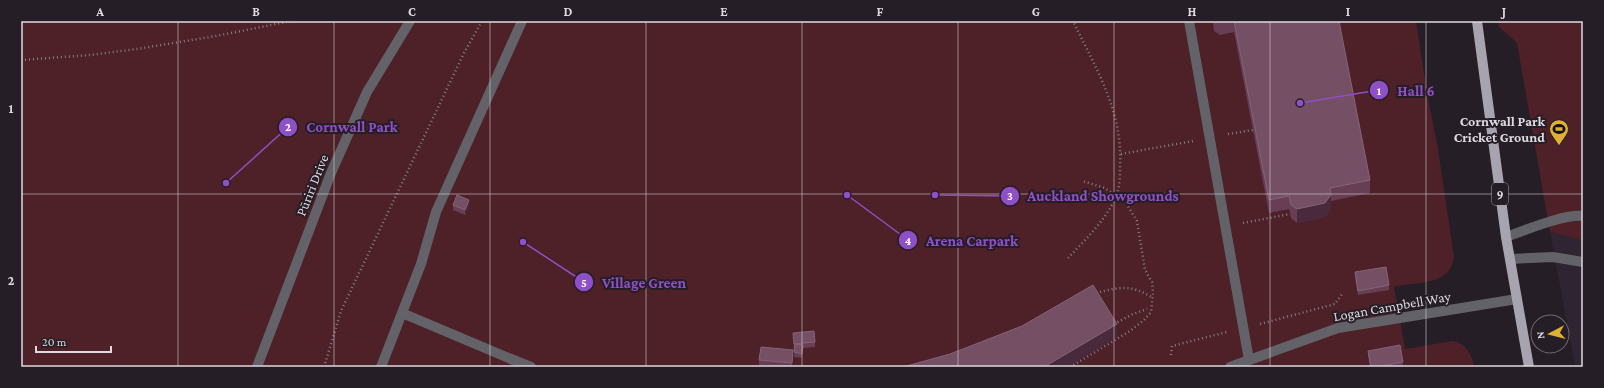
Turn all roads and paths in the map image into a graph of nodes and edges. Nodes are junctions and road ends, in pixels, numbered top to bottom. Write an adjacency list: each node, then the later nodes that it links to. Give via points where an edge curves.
1 (301, 21): 8 (path, via 137,49)
2 (410, 21): 27 (street, Pūriri Drive, via 367,92 331,173)
3 (482, 21): 28 (path, via 464,53 341,312)
4 (522, 21): 24 (street, via 436,212 421,264)
5 (1073, 21): 10 (path, via 1107,91 1117,121)
6 (1189, 21): 15 (street)
7 (1477, 21): 16 (main road, 9)
8 (21, 60)
9 (1153, 149): 10 (path)
10 (1121, 154): 12 (path, via 1120,184)
11 (1082, 181): 12 (path, via 1105,188)
12 (1116, 196): 17 (path, via 1104,216); 21 (path, via 1126,203 1137,221 1145,270 1152,282)
13 (1290, 214): 15 (path)
14 (1583, 216): 16 (street, via 1562,219)
15 (1225, 226): 26 (street)
16 (1506, 237): 18 (main road, 9)
17 (1068, 258)
18 (1510, 259): 19 (street, via 1553,257); 22 (main road, 9)
19 (1583, 262)
20 (1091, 294): 21 (path, via 1130,288)
21 (1153, 298): 31 (path, via 1151,312 1144,320)
22 (1517, 299): 26 (street, Logan Campbell Way, via 1338,328); 33 (main road, 9)
23 (1147, 309): 25 (path)
24 (402, 314): 29 (street); 30 (street)
25 (1110, 326)
26 (1249, 360): 32 (street, Logan Campbell Way)
27 (257, 367)
28 (324, 367)
29 (381, 367)
30 (531, 367)
31 (1070, 367)
32 (1230, 367)
33 (1529, 367)

